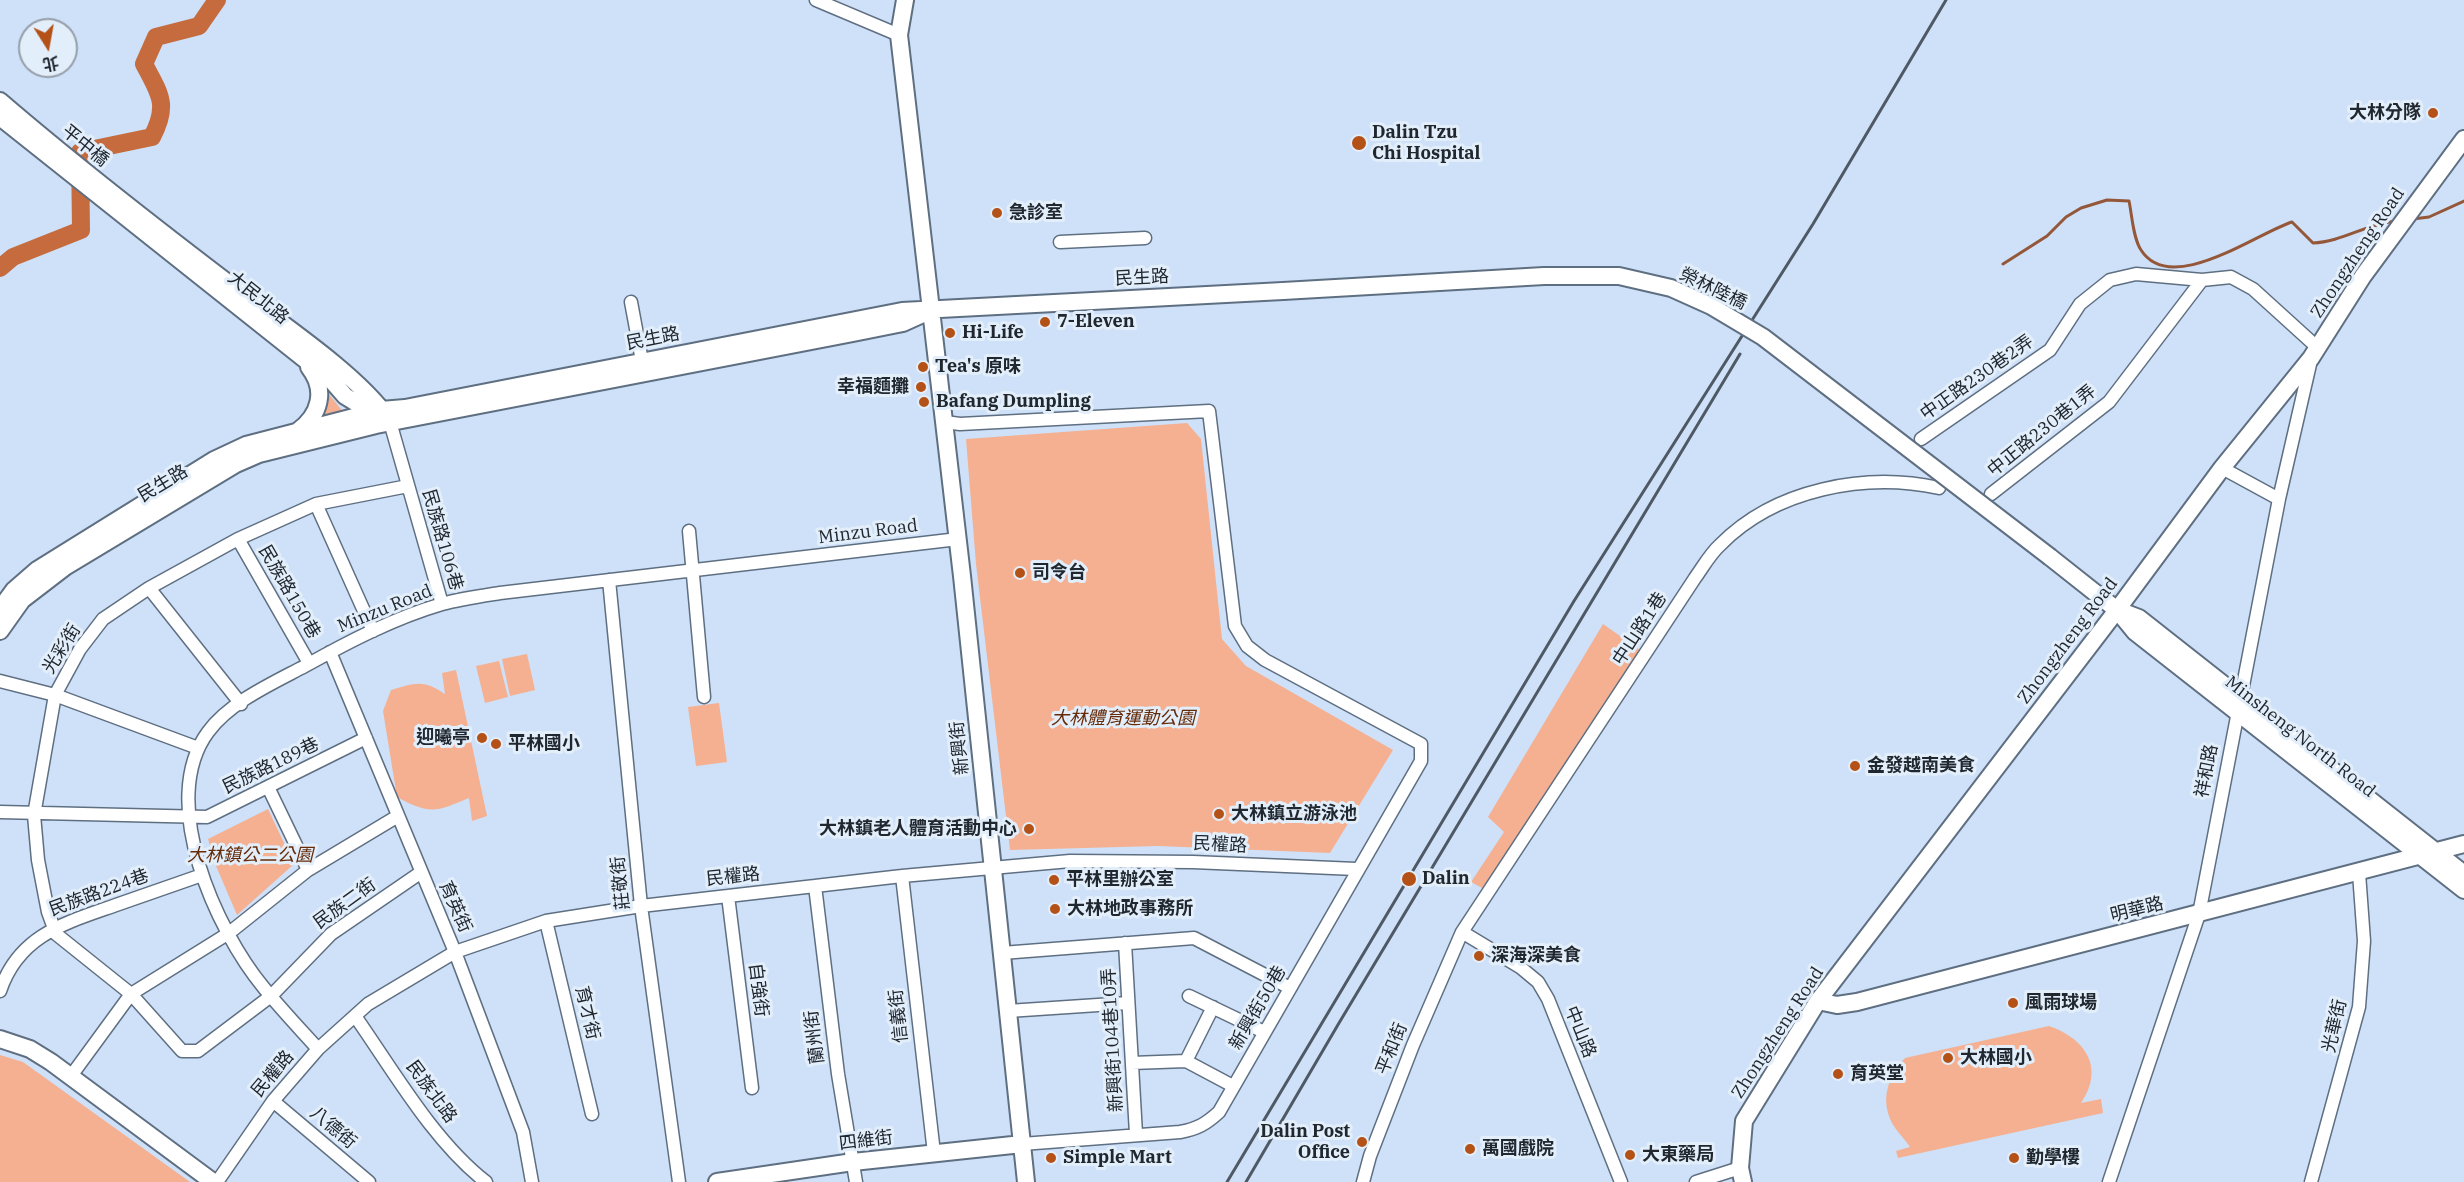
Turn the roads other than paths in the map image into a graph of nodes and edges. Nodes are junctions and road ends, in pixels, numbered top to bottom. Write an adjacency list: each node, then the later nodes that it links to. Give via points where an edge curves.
1 (816, 0): 3 (street)
2 (905, 0): 3 (main road, 新興街)
3 (899, 35): 14 (main road, 新興街)
4 (0, 101): 6 (main road)
5 (0, 117): 6 (main road)
6 (29, 134): 8 (main road, 平中橋)
7 (2464, 139): 15 (main road, Zhongzheng Road, via 2363,276)
8 (109, 198): 16 (main road, 大民北路); 18 (main road, 大民北路, via 308,344)
9 (1145, 238): 10 (street)
10 (1060, 242)
11 (2202, 280): 15 (street, 中正路230巷2弄, via 2231,277 2253,289); 21 (street, 中正路230巷2弄, via 2136,274 2110,280 2080,304 2050,350); 25 (street, 中正路230巷1弄, via 2109,402)
12 (1283, 291): 14 (main road, 民生路); 31 (main road, 榮林陸橋, bridge, via 1544,276 1619,276 1671,288 1763,337)
13 (631, 302): 17 (street)
14 (932, 310): 17 (main road, 民生路, via 902,311); 18 (main road, 民生路, via 903,322 853,333); 19 (main road, 新興街)
15 (2315, 353): 22 (main road, Zhongzheng Road); 26 (street, 祥和路)
16 (303, 359): 18 (main road, 大民北路, via 345,396); 20 (main road, via 321,392 316,412)
17 (642, 361): 18 (main road, 民生路, via 405,408)
18 (380, 417): 20 (main road); 23 (street, 民族路106巷); 38 (main road, 民生路, via 236,464 65,567 22,600)
19 (945, 422): 30 (main road, 新興街); 57 (street, 新興街50巷, via 1209,411 1235,626 1247,646 1265,660 1421,744 1421,761)
20 (298, 431): 36 (main road, via 246,445 213,460 37,570)
21 (1921, 439)
22 (2222, 468): 26 (street); 37 (main road, Zhongzheng Road)
23 (408, 486): 27 (street, 光彩街); 35 (street, 民族路106巷)
24 (1939, 488): 71 (street, 中山路1巷, via 1882,480 1827,489 1786,501 1753,518 1720,545)
25 (1991, 494)
26 (2279, 499): 46 (street, 祥和路)
27 (316, 504): 29 (street, 光彩街); 39 (street)
28 (689, 531): 32 (street)
29 (238, 539): 34 (street, 光彩街); 41 (street, 民族路150巷)
30 (958, 539): 32 (street, Minzu Road); 56 (main road, 新興街)
31 (2050, 557): 37 (main road, Minsheng North Road)
32 (693, 569): 33 (street, Minzu Road); 44 (street)
33 (609, 580): 35 (street, Minzu Road, via 500,592); 67 (street, 莊敬街)
34 (149, 588): 43 (street, 光彩街, via 103,619 80,649); 45 (street)
35 (442, 604): 39 (street, Minzu Road)
36 (0, 609)
37 (2117, 610): 46 (main road, Minsheng North Road, via 2135,632); 81 (main road, Zhongzheng Road)
38 (0, 631)
39 (373, 631): 40 (street, Minzu Road)
40 (330, 652): 41 (street, Minzu Road); 47 (street, 育英街)
41 (309, 663): 45 (street, Minzu Road)
42 (0, 681): 43 (street)
43 (55, 695): 48 (street); 51 (street, 光彩街)
44 (704, 697)
45 (241, 704): 48 (street, Minzu Road, via 221,717)
46 (2238, 705): 55 (main road, Minsheng North Road); 68 (street, 祥和路)
47 (366, 738): 49 (street, 民族路189巷); 53 (street, 育英街)
48 (198, 748): 52 (street, Minzu Road, via 188,783)
49 (268, 787): 52 (street, 民族路189巷, via 207,817); 58 (street)
50 (0, 812): 51 (street, 民族路189巷)
51 (34, 815): 52 (street, 民族路189巷); 70 (street, 光彩街, via 38,860)
52 (189, 816): 61 (street, Minzu Road)
53 (398, 816): 58 (street); 59 (street, 育英街)
54 (2464, 844): 55 (main road, 明華路)
55 (2429, 854): 60 (main road, 明華路); 62 (main road, Minsheng North Road); 65 (main road, Minsheng North Road)
56 (992, 866): 57 (street, 民權路, via 1103,861); 63 (street, 民權路); 75 (main road, 新興街)
57 (1356, 869): 76 (street, 新興街50巷)
58 (308, 870): 72 (street)
59 (420, 873): 74 (street, 育英街); 79 (street, 民族二街, via 331,934)
60 (2359, 873): 68 (main road, 明華路); 113 (street, 光華街, via 2364,941 2359,1007)
61 (202, 874): 70 (street, 民族路224巷); 72 (street, Minzu Road)
62 (2464, 874)
63 (902, 876): 64 (street, 民權路); 98 (street, 信義街)
64 (815, 886): 66 (street, 民權路); 99 (street, 蘭州街)
65 (2464, 890)
66 (728, 896): 67 (street, 民權路); 93 (street, 自強街)
67 (641, 906): 69 (street, 民權路); 105 (street, 莊敬街)
68 (2199, 914): 81 (main road, 明華路, via 1857,1002 1838,1005); 112 (street, 祥和路)
69 (546, 921): 74 (street, 民權路); 95 (street, 育才街)
70 (54, 927): 77 (street, 民族路224巷, via 31,943 7,970); 78 (street, 光彩街, via 56,934)
71 (1462, 932): 109 (street, 平和街, via 1413,1045); 110 (street, 中山路, via 1538,982)
72 (229, 933): 78 (street); 79 (street, Minzu Road)
73 (1125, 943): 75 (street); 76 (street, via 1194,938); 82 (street, 新興街104巷10弄)
74 (455, 952): 85 (street, 民權路, via 368,1004); 104 (street, 育英街, via 523,1132)
75 (1002, 952): 84 (main road, 新興街)
76 (1290, 988): 86 (street, 新興街50巷)
77 (0, 991)
78 (131, 994): 79 (street, 民族二街, via 182,1051 192,1053); 91 (street)
79 (271, 996): 88 (street, Minzu Road)
80 (1189, 996): 83 (street)
81 (1818, 1001): 100 (main road, Zhongzheng Road, via 1744,1121)
82 (1128, 1003): 84 (street); 90 (street, 新興街104巷10弄)
83 (1213, 1007): 86 (street); 89 (street)
84 (1008, 1011): 97 (main road, 新興街)
85 (355, 1016): 88 (street, 民權路); 103 (street, 民族北路, via 429,1120)
86 (1264, 1032): 92 (street, 新興街50巷)
87 (0, 1039): 91 (main road, via 30,1049)
88 (318, 1049): 94 (street, 民權路)
89 (1186, 1061): 90 (street); 92 (street)
90 (1132, 1063): 96 (street, 新興街104巷10弄)
91 (70, 1076): 101 (main road)
92 (1233, 1086): 96 (street, 新興街50巷, via 1218,1112 1197,1129)
93 (752, 1088)
94 (273, 1101): 101 (street, 民權路); 102 (street, 八德街)
95 (592, 1114)
96 (1136, 1134): 97 (street, 新興街50巷)
97 (1022, 1144): 98 (main road, 四維街); 108 (main road, 新興街)
98 (934, 1153): 99 (main road, 四維街)
99 (853, 1162): 106 (main road, 四維街); 107 (street, 蘭州街)
100 (1741, 1175): 111 (street)
101 (215, 1182)
102 (369, 1182)
103 (486, 1182)
104 (532, 1182)
105 (679, 1182)
106 (717, 1182)
107 (856, 1182)
108 (1026, 1182)
109 (1363, 1182)
110 (1621, 1182)
111 (1696, 1182)
112 (2109, 1182)
113 (2311, 1182)

